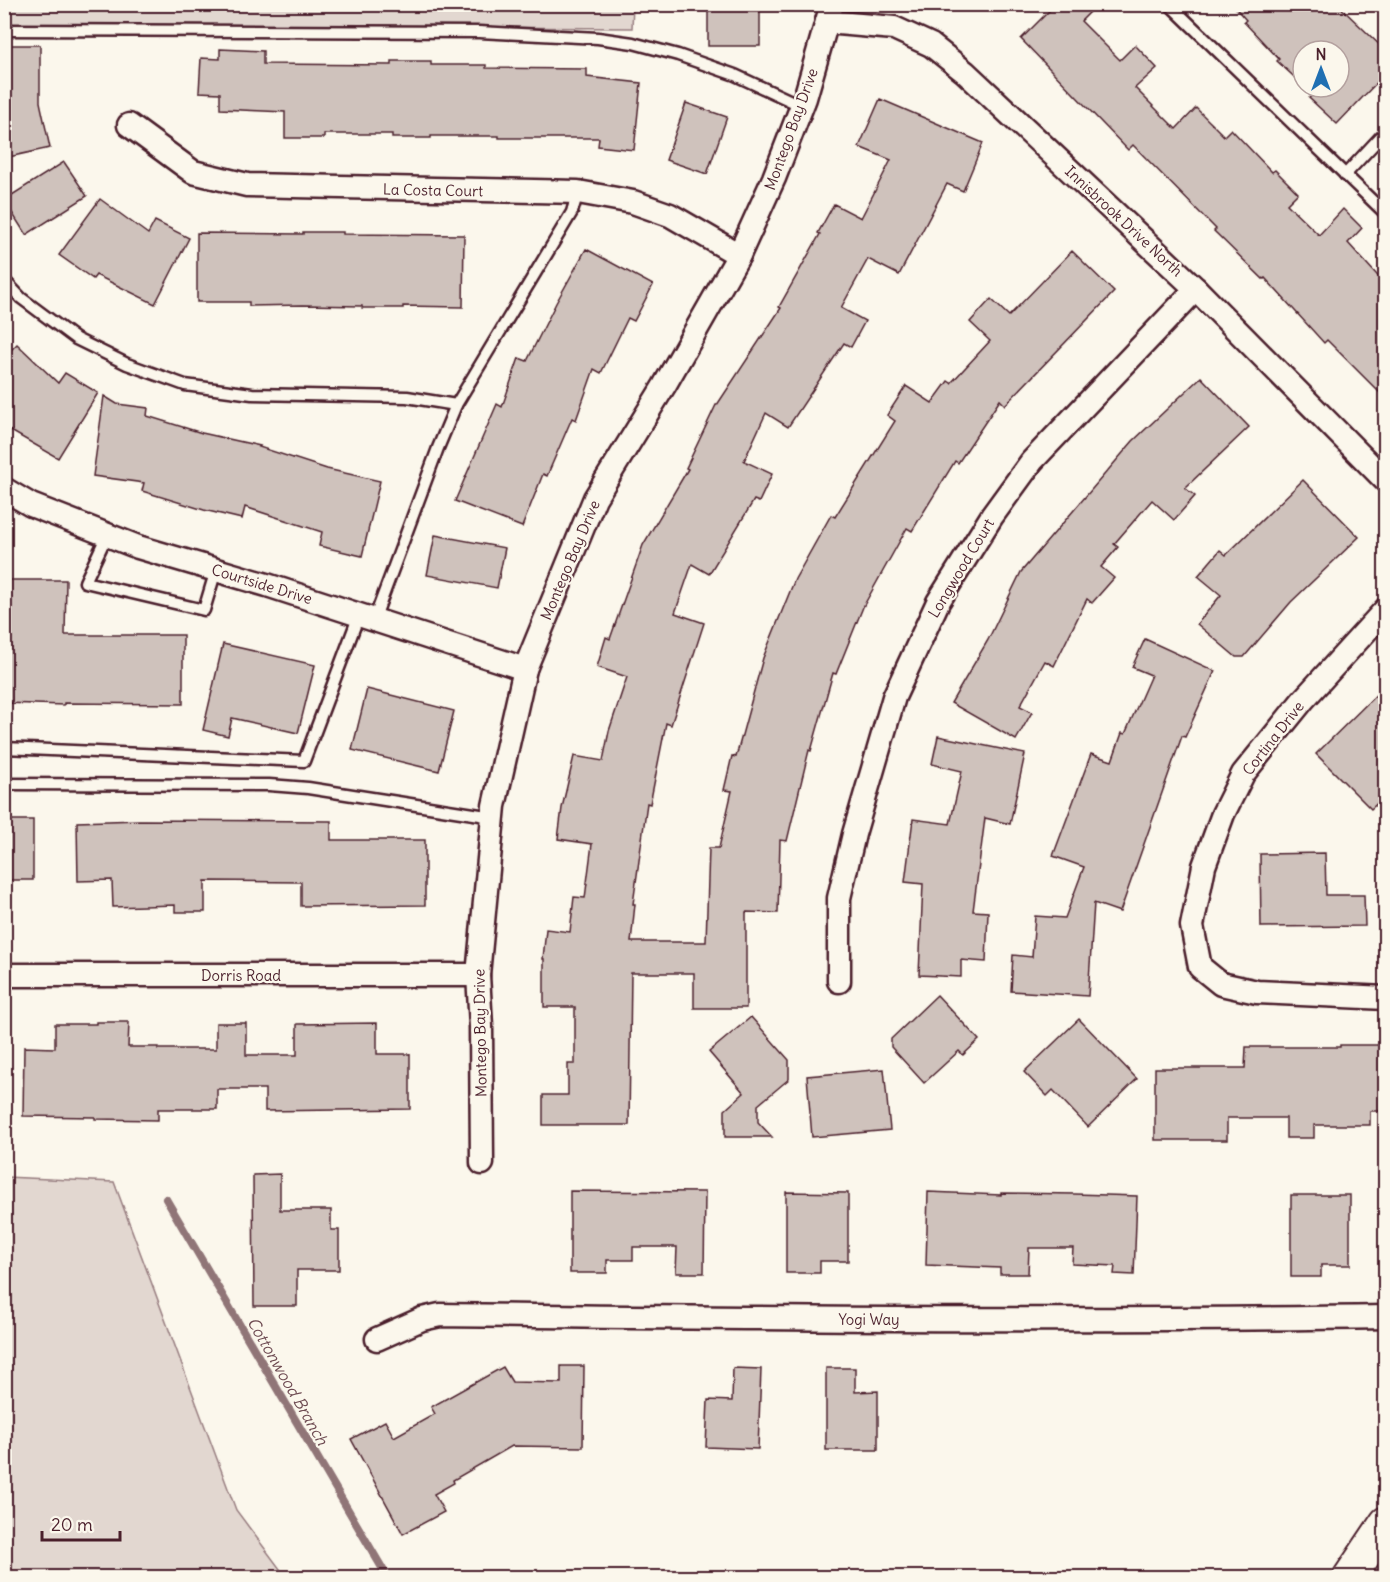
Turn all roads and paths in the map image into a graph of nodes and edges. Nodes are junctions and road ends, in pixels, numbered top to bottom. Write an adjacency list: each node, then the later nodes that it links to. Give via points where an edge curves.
1 (1170, 4): 7 (lane)
2 (830, 13): 4 (street, Montego Bay Drive); 12 (street, Innisbrook Drive North, via 894,28 931,45 965,72)
3 (4, 30): 4 (lane, via 479,32 598,38 678,55 735,75)
4 (802, 106): 10 (street, Montego Bay Drive)
5 (129, 125): 8 (street, La Costa Court, via 193,172 247,185)
6 (1386, 131): 7 (lane)
7 (1346, 175): 9 (lane)
8 (578, 192): 10 (street, La Costa Court, via 633,202 670,215); 13 (lane, via 572,212)
9 (1386, 214)
10 (739, 255): 20 (street, Montego Bay Drive, via 596,498)
11 (4, 280): 13 (lane, via 21,298 76,339 127,364 185,385 252,394 407,397)
12 (1196, 290): 14 (street, Innisbrook Drive North); 26 (street, Longwood Court, via 1032,461 938,602 894,698 854,834 839,898)
13 (456, 405): 19 (lane)
14 (1386, 481)
15 (4, 489): 16 (street, Courtside Drive, via 31,505)
16 (107, 535): 17 (street, Courtside Drive); 17 (lane, via 85,582 204,610)
17 (216, 570): 19 (street, Courtside Drive)
18 (1386, 609): 27 (street, Cortina Drive, via 1303,700 1243,774 1204,866 1192,926 1200,967 1221,984 1257,992)
19 (367, 617): 20 (street, Courtside Drive); 21 (lane, via 304,760)
20 (525, 669): 23 (street, Montego Bay Drive)
21 (4, 748)
22 (4, 784): 23 (lane, via 269,784)
23 (493, 817): 25 (street, Montego Bay Drive)
24 (4, 975): 25 (street, Dorris Road)
25 (478, 975): 28 (street, Montego Bay Drive)
26 (839, 981)
27 (1386, 998)
28 (482, 1163)
29 (1379, 1320): 30 (street, Yogi Way, via 440,1315)
30 (377, 1339)
31 (1386, 1523): 32 (main road)
32 (1349, 1578)

